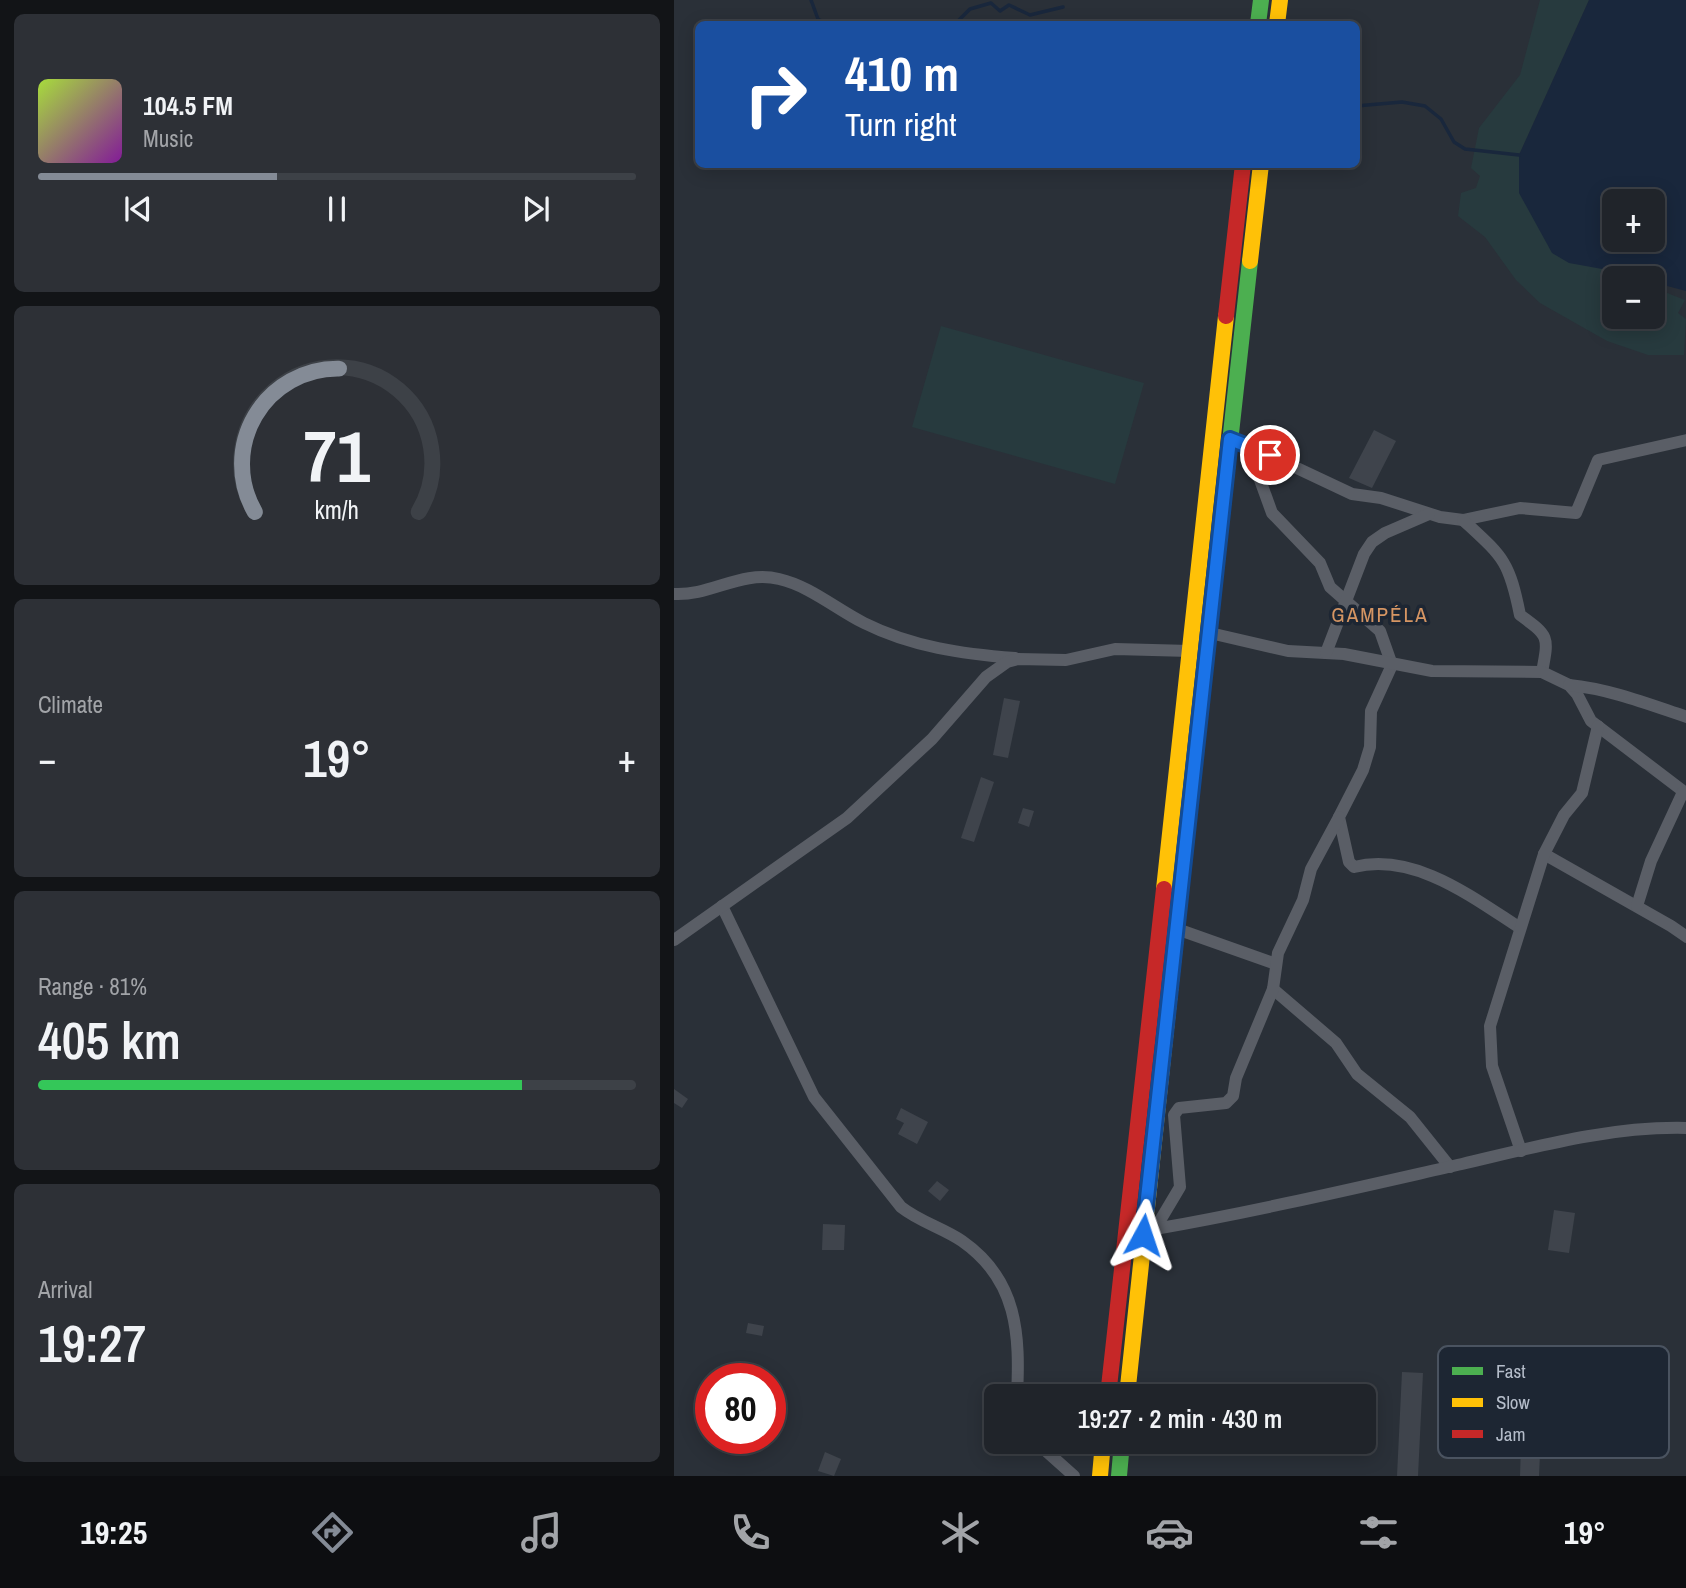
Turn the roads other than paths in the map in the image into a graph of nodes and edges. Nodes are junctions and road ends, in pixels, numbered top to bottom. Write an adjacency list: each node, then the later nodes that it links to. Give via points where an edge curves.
1 (1261, 0): 3 (highway)
2 (1280, 0): 4 (highway)
3 (1258, 21)
4 (1277, 21)
5 (1243, 168): 15 (highway)
6 (1261, 168): 7 (highway)
7 (1230, 439): 9 (street); 14 (highway)
8 (1686, 440): 11 (street, via 1598,460 1576,513 1506,508)
9 (1247, 444): 10 (street, via 1352,494); 13 (street, via 1272,513 1320,563 1330,587)
10 (1429, 513): 11 (street); 13 (street, via 1372,542)
11 (1463, 520): 19 (street, via 1499,553 1512,575 1520,615 1544,633 1548,641)
12 (674, 594): 17 (street, via 748,576 777,578 909,641 955,653)
13 (1346, 602): 16 (street); 18 (street, via 1380,631)
14 (1210, 633): 16 (street, via 1288,651); 29 (highway)
15 (1190, 651): 17 (street, via 1115,649 1066,660); 40 (highway)
16 (1326, 653): 18 (street)
17 (1018, 659): 26 (street, via 986,677 932,739 827,834)
18 (1392, 664): 19 (street, via 1432,671); 24 (street, via 1371,711 1370,747 1363,770)
19 (1542, 671): 20 (street)
20 (1569, 685): 21 (street, via 1597,688); 22 (street)
21 (1686, 718)
22 (1597, 726): 23 (street); 25 (street, via 1582,793 1564,815)
23 (1685, 793): 27 (street, via 1651,861)
24 (1339, 817): 28 (street, via 1354,867 1386,863 1415,870 1459,888); 32 (street, via 1311,869)
25 (1544, 854): 27 (street); 28 (street)
26 (722, 906): 31 (street); 39 (street, via 814,1097 901,1207 984,1258 1006,1291 1019,1334)
27 (1636, 906): 30 (street)
28 (1520, 928): 36 (street, via 1490,1026 1489,1048)
29 (1177, 929): 32 (street); 38 (highway)
30 (1686, 937)
31 (674, 940)
32 (1276, 964): 33 (street)
33 (1273, 989): 37 (street, via 1336,1043 1356,1074 1410,1117); 38 (street, via 1233,1096 1226,1103 1179,1108 1174,1115 1180,1187)
34 (1686, 1116): 35 (street)
35 (1681, 1128): 36 (street, via 1601,1134)
36 (1521, 1151): 37 (street)
37 (1450, 1167): 38 (street)
38 (1149, 1232): 41 (highway)
39 (1018, 1384)
40 (1109, 1384)
41 (1129, 1384)
42 (1049, 1454): 45 (street)
43 (1102, 1454): 46 (highway)
44 (1121, 1454): 47 (highway)
45 (1074, 1476)
46 (1100, 1476)
47 (1119, 1476)

